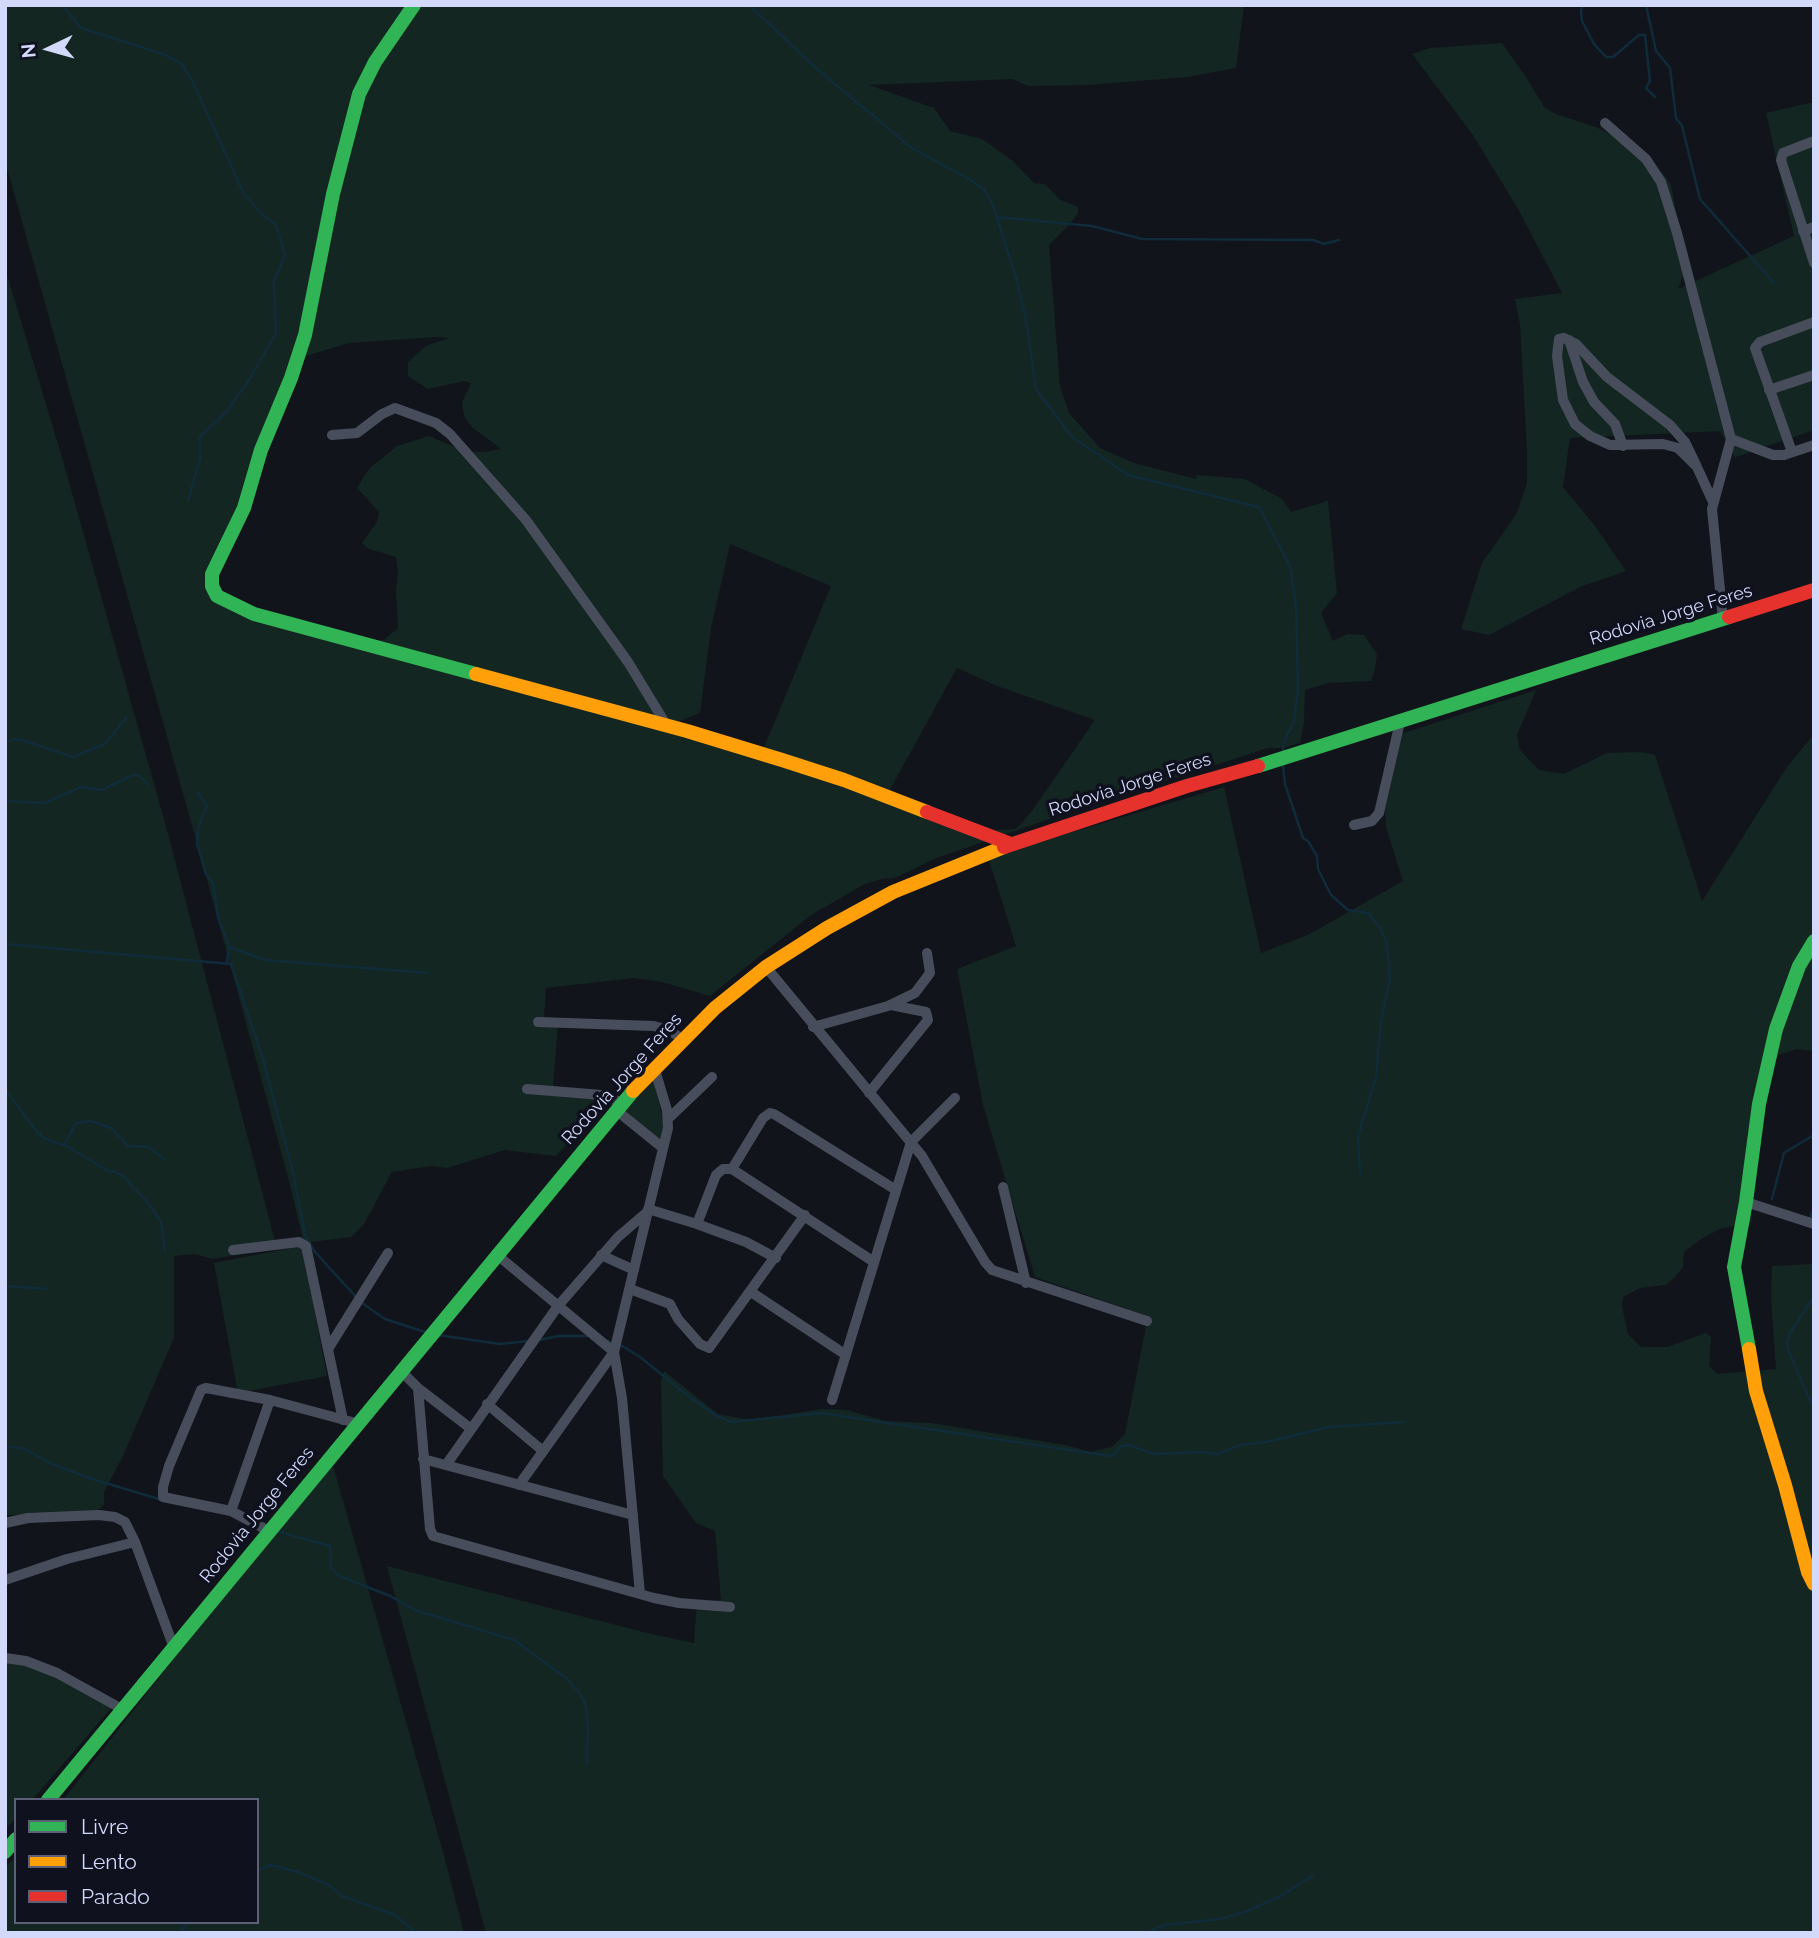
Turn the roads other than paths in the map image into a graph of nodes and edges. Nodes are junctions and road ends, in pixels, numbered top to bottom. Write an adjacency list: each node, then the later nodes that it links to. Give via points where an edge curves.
1 (414, 5): 20 (main road, via 359,94 333,194 305,335 244,508 212,574 212,586 222,600 254,614)
2 (1605, 124): 11 (street, via 1646,159 1661,182)
3 (1814, 141): 4 (street, via 1781,157)
4 (1809, 229): 5 (street)
5 (1814, 263)
6 (1814, 322): 9 (street, via 1756,345)
7 (1569, 340): 13 (street, via 1589,394 1615,424); 13 (street, via 1559,339 1557,346 1562,392 1571,419 1590,436); 15 (street, via 1617,386 1670,425)
8 (1814, 375): 9 (street)
9 (1769, 390): 14 (street)
10 (332, 435): 20 (street, via 357,433 395,408 436,423 450,434 541,541 628,662)
11 (1731, 439): 14 (street, via 1773,455); 16 (street)
12 (1814, 445): 14 (street)
13 (1623, 446): 15 (street, via 1673,446)
14 (1792, 452)
15 (1697, 467): 16 (street)
16 (1713, 502): 18 (street)
17 (1814, 590): 18 (main road, Rodovia Jorge Feres)
18 (1723, 620): 19 (main road, Rodovia Jorge Feres)
19 (1400, 722): 21 (street, via 1379,813 1371,821); 22 (main road, Rodovia Jorge Feres)
20 (667, 726): 22 (main road, via 844,780)
21 (1353, 825)
22 (1011, 844): 25 (main road, Rodovia Jorge Feres, via 893,892)
23 (1814, 941): 42 (main road, via 1795,976 1776,1029 1759,1104)
24 (927, 953): 26 (street, via 930,973 922,986)
25 (766, 967): 28 (street); 29 (main road, Rodovia Jorge Feres)
26 (891, 1005): 28 (street); 33 (street, via 926,1012 928,1020)
27 (538, 1022): 29 (street, via 654,1026)
28 (813, 1027): 33 (street)
29 (682, 1039): 30 (main road, Rodovia Jorge Feres)
30 (654, 1067): 35 (main road, Rodovia Jorge Feres); 36 (street)
31 (712, 1077): 36 (street)
32 (527, 1089): 35 (street, via 602,1094)
33 (869, 1093): 37 (street)
34 (955, 1098): 37 (street)
35 (619, 1107): 38 (street); 49 (main road, Rodovia Jorge Feres)
36 (668, 1119): 38 (street)
37 (911, 1142): 41 (street); 54 (street, via 985,1262 996,1272)
38 (663, 1148): 43 (street)
39 (732, 1169): 41 (street, via 762,1118 772,1113); 44 (street); 45 (street, via 716,1175)
40 (1003, 1187): 54 (street)
41 (896, 1190): 52 (street)
42 (1746, 1202): 46 (street); 79 (main road, via 1734,1267 1738,1300 1756,1391)
43 (647, 1211): 45 (street); 50 (street); 53 (street)
44 (805, 1216): 51 (street); 52 (street)
45 (697, 1224): 51 (street)
46 (1814, 1224)
47 (233, 1250): 59 (street, via 299,1242 306,1246)
48 (388, 1253): 59 (street)
49 (496, 1254): 57 (street); 62 (main road, Rodovia Jorge Feres)
50 (601, 1255): 53 (street); 57 (street)
51 (776, 1258): 56 (street)
52 (874, 1262): 61 (street)
53 (634, 1270): 55 (street)
54 (1026, 1283): 58 (street)
55 (630, 1289): 56 (street, via 667,1302 709,1348); 60 (street)
56 (751, 1292): 61 (street)
57 (558, 1306): 60 (street); 66 (street)
58 (1147, 1321)
59 (328, 1349): 67 (street)
60 (614, 1352): 69 (street); 74 (street)
61 (846, 1355): 65 (street)
62 (400, 1370): 63 (street); 67 (main road, Rodovia Jorge Feres)
63 (418, 1388): 68 (street); 70 (street)
64 (270, 1400): 67 (street); 73 (street); 73 (street, via 201,1390 169,1466 163,1497)
65 (832, 1400)
66 (487, 1404): 68 (street); 69 (street)
67 (350, 1422): 76 (main road, Rodovia Jorge Feres)
68 (470, 1428): 71 (street)
69 (543, 1451): 72 (street)
70 (423, 1459): 71 (street); 80 (street, via 430,1529 436,1538)
71 (446, 1465): 72 (street)
72 (519, 1486): 74 (street)
73 (231, 1511): 76 (street)
74 (633, 1515): 80 (street)
75 (5, 1522): 77 (street, via 106,1516 125,1521)
76 (269, 1531): 82 (main road, Rodovia Jorge Feres)
77 (135, 1542): 78 (street); 82 (street)
78 (5, 1580)
79 (1814, 1584)
80 (640, 1594): 81 (street)
81 (730, 1607)
82 (174, 1648): 84 (main road, Rodovia Jorge Feres)
83 (5, 1658): 84 (street, via 41,1666)
84 (122, 1709): 85 (main road, Rodovia Jorge Feres)
85 (50, 1798)

